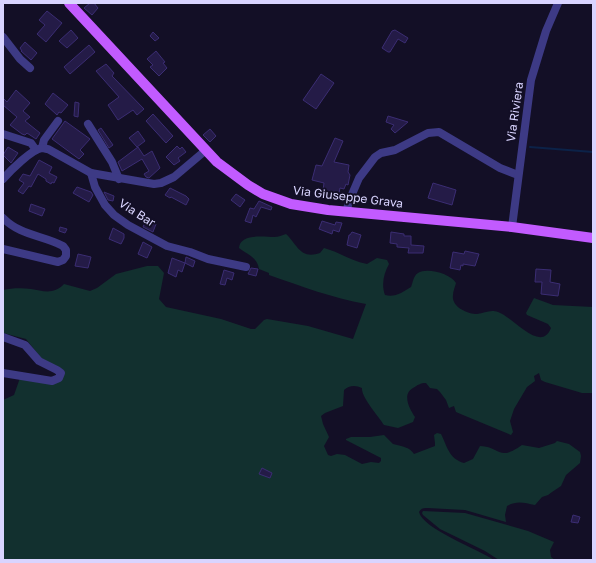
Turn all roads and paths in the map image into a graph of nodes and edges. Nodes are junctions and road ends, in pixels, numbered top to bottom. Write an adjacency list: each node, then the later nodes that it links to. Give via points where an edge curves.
1 (69, 3): 9 (main road, Via Giuseppe Grava)
2 (558, 3): 11 (street, Via Riviera, via 531,80)
3 (3, 37): 4 (street)
4 (30, 68)
5 (58, 121): 8 (street)
6 (88, 124): 12 (street)
7 (3, 134): 8 (street, via 31,143)
8 (39, 149): 10 (street, via 48,149); 13 (street)
9 (206, 150): 12 (street, via 174,177 161,183); 14 (main road, Via Giuseppe Grava, via 230,173 263,194 291,204)
10 (91, 173): 12 (street); 19 (street, Via Bar, via 105,205 128,225 167,246 208,259)
11 (518, 175): 14 (street, via 500,168 439,132 428,133 375,157 359,178); 16 (street, Via Riviera)
12 (120, 178)
13 (3, 179)
14 (346, 212): 16 (main road, Via Giuseppe Grava)
15 (3, 218): 18 (street, via 25,234 63,246 66,256 58,262)
16 (512, 227): 17 (main road, Via Giuseppe Grava)
17 (593, 238)
18 (3, 249)
19 (246, 267)
20 (3, 337): 21 (street, via 25,345 40,361 61,374 52,381)
21 (3, 373)

